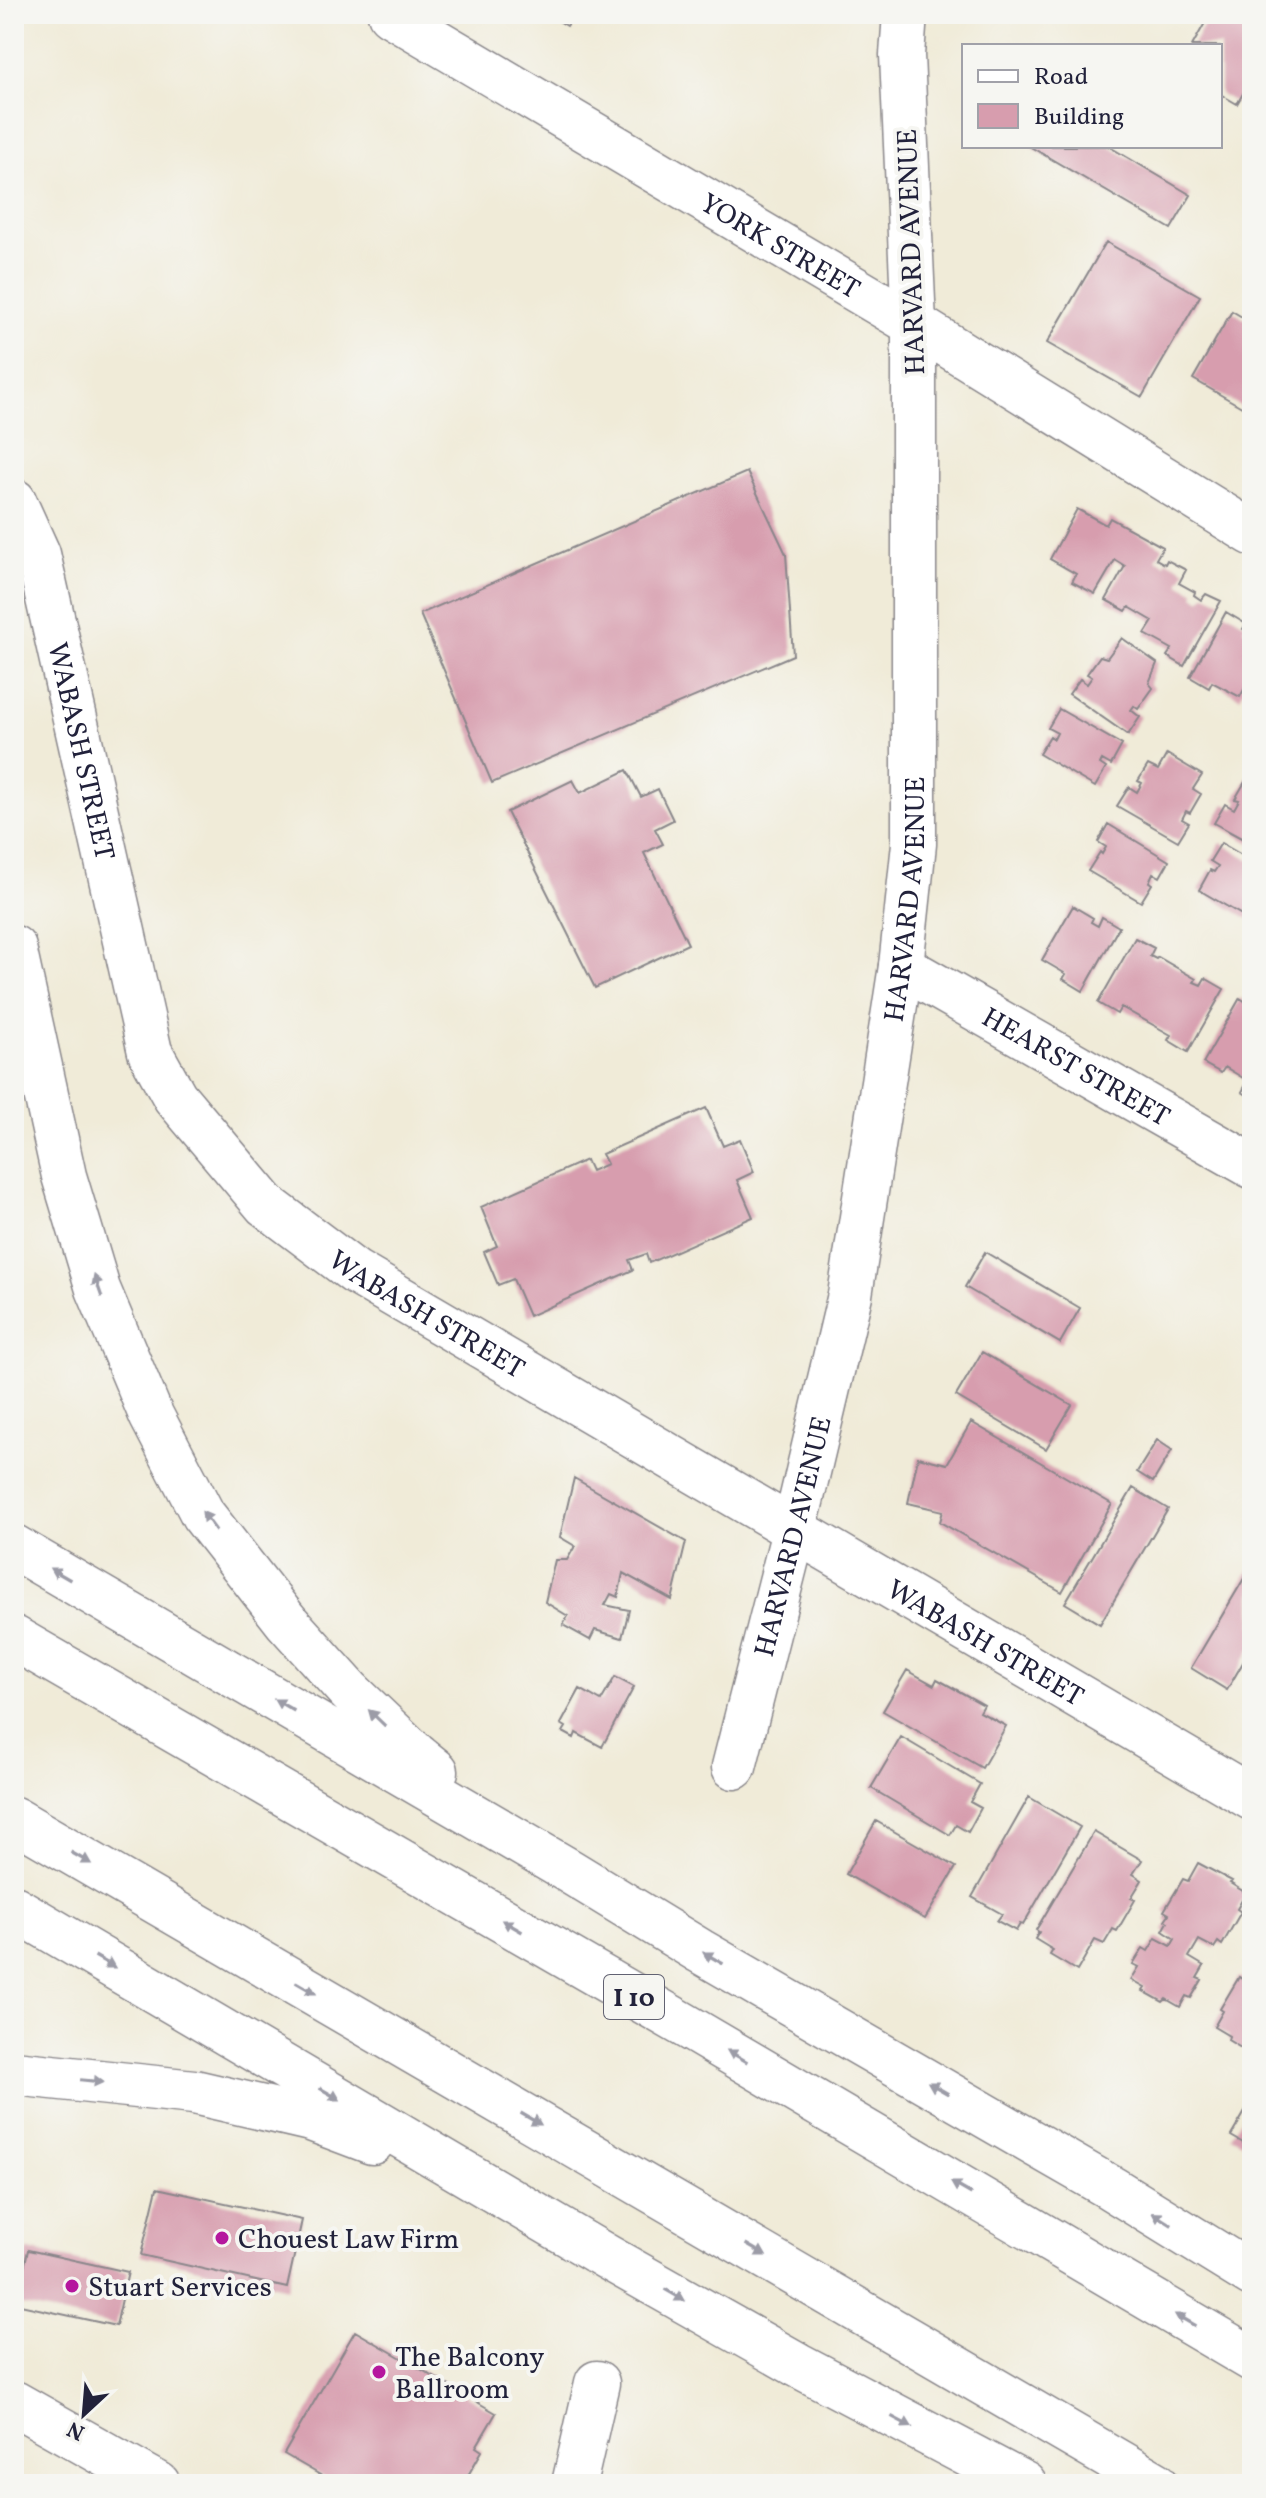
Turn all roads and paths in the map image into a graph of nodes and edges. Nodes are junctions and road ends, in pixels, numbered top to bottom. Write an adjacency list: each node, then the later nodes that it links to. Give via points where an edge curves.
1 (390, 14): 3 (main road, YORK STREET)
2 (905, 14): 3 (main road, HARVARD AVENUE, via 902,55)
3 (914, 324): 5 (main road, YORK STREET); 7 (main road, HARVARD AVENUE, via 914,844)
4 (14, 501): 9 (main road, WABASH STREET, via 38,554 150,1052 175,1097 266,1205 355,1272)
5 (1252, 533)
6 (14, 948): 15 (main road, one-way to 6, via 426,1763 360,1702 286,1621 203,1515 151,1415 98,1289 64,1176)
7 (901, 966): 8 (main road, HEARST STREET); 9 (main road, HARVARD AVENUE, via 850,1295)
8 (1252, 1166)
9 (794, 1531): 12 (main road, HARVARD AVENUE); 13 (main road, WABASH STREET)
10 (14, 1547): 15 (main road, one-way to 10)
11 (14, 1638): 20 (main road, I 10, one-way to 11)
12 (734, 1767)
13 (1252, 1798)
14 (14, 1819): 26 (main road, one-way to 26)
15 (569, 1871): 19 (main road, one-way to 15)
16 (14, 1908): 18 (main road, one-way to 18)
17 (14, 2073): 18 (main road, one-way to 18, via 194,2092 311,2119 448,2173)
18 (607, 2257): 25 (main road, one-way to 25)
19 (1252, 2275)
20 (1252, 2359)
21 (597, 2383): 24 (main road)
22 (14, 2403): 23 (main road)
23 (158, 2484)
24 (574, 2484)
25 (1024, 2484)
26 (1156, 2484)

